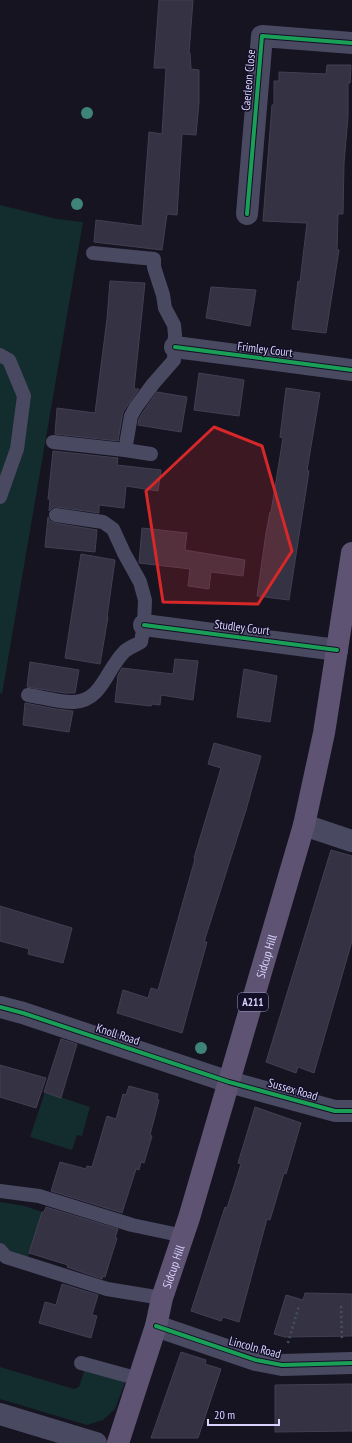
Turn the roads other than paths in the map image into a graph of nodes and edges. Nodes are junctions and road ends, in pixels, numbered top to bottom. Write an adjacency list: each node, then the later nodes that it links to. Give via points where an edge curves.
1 (352, 43): 2 (street, Caerleon Close, via 262,36)
2 (247, 214)
3 (93, 253): 4 (lane, via 154,259 165,308 174,325)
4 (175, 347): 6 (street, Frimley Court); 8 (lane, via 174,360 144,395 131,416)
5 (0, 355): 10 (lane, via 9,360 24,396 17,449)
6 (352, 370)
7 (53, 442): 8 (lane)
8 (125, 450): 9 (lane)
9 (151, 454)
10 (0, 497)
11 (56, 515): 13 (lane, via 103,522 113,529 140,582 145,600)
12 (352, 553): 14 (main road, Sidcup Hill / A211)
13 (144, 625): 14 (street, Studley Court); 15 (lane, via 141,642 126,651 99,690 87,700 73,702)
14 (337, 650): 16 (main road, Sidcup Hill / A211, via 324,733)
15 (28, 695)
16 (304, 825): 17 (street); 19 (main road, Sidcup Hill / A211)
17 (352, 841)
18 (0, 1007): 19 (street, Knoll Road)
19 (229, 1082): 20 (street, Sussex Road, via 335,1111); 22 (main road, Sidcup Hill / A211)
20 (352, 1111)
21 (0, 1190): 22 (lane, via 39,1196 132,1225)
22 (184, 1236): 24 (main road, Sidcup Hill / A211)
23 (0, 1250): 24 (lane, via 6,1257 107,1289)
24 (162, 1298): 25 (main road, Sidcup Hill / A211)
25 (156, 1326): 27 (street, Lincoln Road, via 256,1360 286,1365); 28 (main road, Sidcup Hill / A211)
26 (81, 1363): 28 (lane)
27 (348, 1363)
28 (139, 1379): 31 (main road, Sidcup Hill / A211)
29 (0, 1414): 30 (street)
30 (96, 1443)
31 (118, 1443)

